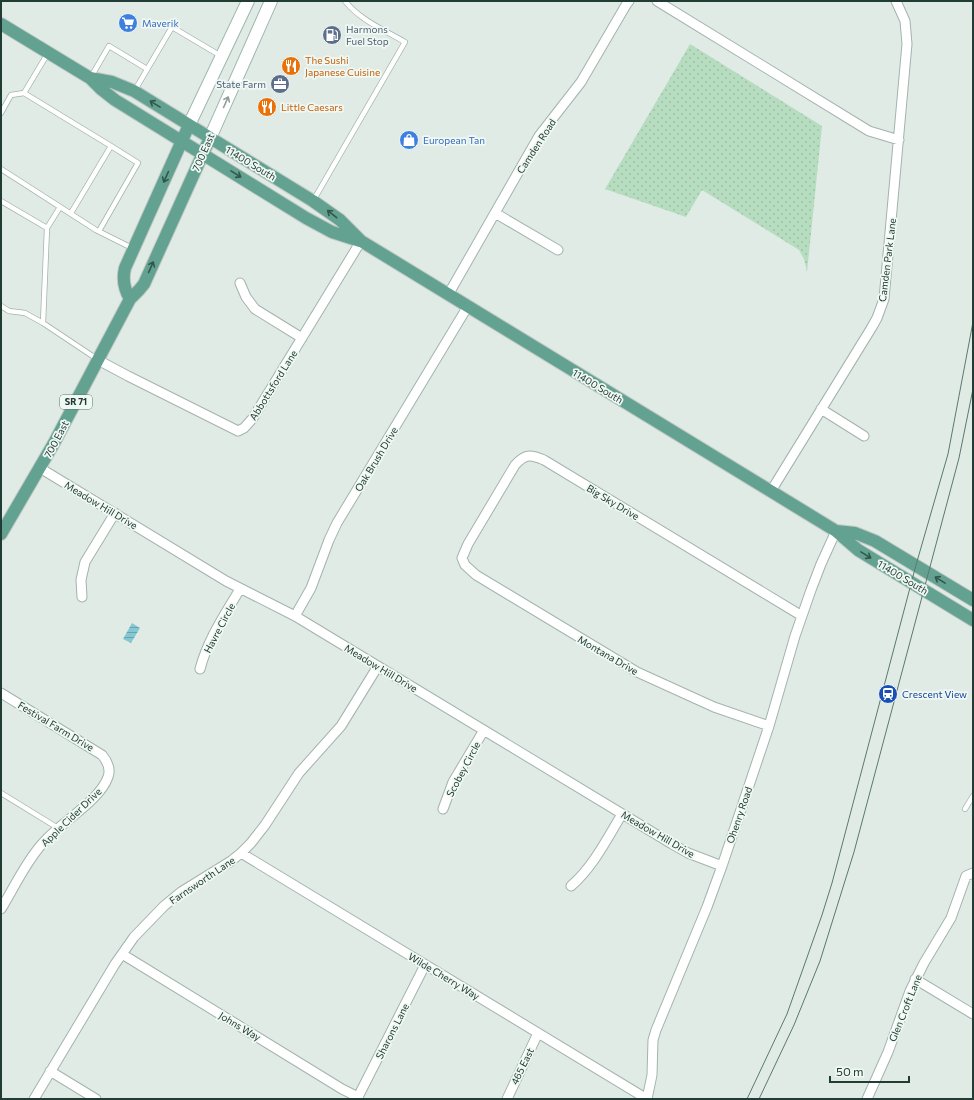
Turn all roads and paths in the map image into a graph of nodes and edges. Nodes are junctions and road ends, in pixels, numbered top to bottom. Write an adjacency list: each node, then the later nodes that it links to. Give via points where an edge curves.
1 (248, 1): 9 (main road)
2 (271, 1): 16 (main road, 700 East / SR 71, one-way to 2)
3 (345, 1): 23 (lane, via 362,18 405,42)
4 (629, 1): 26 (street, Camden Road, via 578,87 539,136)
5 (657, 1): 17 (street, via 869,131)
6 (896, 1): 17 (street, Camden Park Lane, via 905,21 907,44)
7 (1, 24): 8 (main road, 11400 South)
8 (48, 53): 11 (main road, 11400 South); 13 (lane)
9 (221, 56): 10 (lane, via 172,27); 15 (main road)
10 (147, 69): 11 (lane, via 109,46); 12 (lane)
11 (90, 78): 12 (main road, 11400 South, via 112,82); 18 (main road, 11400 South, via 115,100)
12 (134, 92): 15 (main road, 11400 South, one-way to 12)
13 (24, 93): 14 (lane, via 11,96); 19 (lane)
14 (1, 114)
15 (189, 125): 16 (main road, 11400 South); 18 (main road)
16 (210, 138): 20 (main road, 700 East / SR 71); 23 (main road, 11400 South)
17 (898, 140): 40 (street, Camden Park Lane, via 884,299 877,318)
18 (181, 141): 20 (main road, 11400 South); 30 (main road, one-way to 30)
19 (111, 146): 25 (lane); 28 (lane, via 138,163)
20 (203, 154): 29 (main road, 11400 South, one-way to 29, via 319,225); 34 (main road, 700 East / SR 71, one-way to 20, via 144,284)
21 (1, 169): 24 (lane)
22 (1, 201): 27 (lane)
23 (313, 201): 29 (main road, 11400 South, one-way to 23, via 340,220)
24 (60, 207): 25 (lane); 27 (lane)
25 (71, 213): 28 (lane)
26 (495, 213): 31 (street); 33 (street, Camden Road)
27 (47, 228): 37 (lane)
28 (99, 231): 30 (lane)
29 (361, 241): 33 (main road, 11400 South); 38 (street, Abbottsford Lane)
30 (134, 249): 34 (main road, via 124,274 124,287)
31 (558, 250)
32 (240, 283): 38 (street, via 255,309)
33 (448, 295): 36 (main road, 11400 South)
34 (130, 299): 39 (main road, 700 East / SR 71)
35 (1, 306): 37 (lane, via 10,311 25,313)
36 (468, 306): 43 (main road, 11400 South); 51 (street, Oak Brush Drive, via 338,523 329,540 312,588)
37 (43, 323): 39 (lane)
38 (302, 338): 39 (street, Abbottsford Lane, via 253,418 238,431)
39 (98, 360): 42 (main road, 700 East / SR 71)
40 (821, 409): 41 (street); 43 (street, Camden Park Lane)
41 (864, 436)
42 (40, 468): 44 (street, Meadow Hill Drive); 46 (main road, 700 East / SR 71)
43 (771, 491): 45 (main road, 11400 South)
44 (115, 513): 48 (street, Meadow Hill Drive); 49 (street, via 86,562 81,580)
45 (836, 531): 50 (main road, 11400 South, one-way to 45, via 875,541 855,533); 52 (street, Ohenry Road); 53 (main road, 11400 South, one-way to 53, via 850,544)
46 (1, 534)
47 (462, 558): 52 (street, Big Sky Drive, via 515,465 527,456 536,456); 57 (street, Montana Drive, via 465,565 476,575 637,672 714,707)
48 (240, 589): 51 (street, Meadow Hill Drive); 55 (street, Havre Circle, via 210,640)
49 (82, 597)
50 (973, 600)
51 (295, 616): 54 (street, Meadow Hill Drive)
52 (802, 616): 57 (street, Ohenry Road)
53 (973, 620)
54 (378, 666): 58 (street, Meadow Hill Drive); 66 (street, Farnsworth Lane, via 341,726 299,773 262,830)
55 (200, 670)
56 (1, 693): 59 (street, Festival Farm Drive, via 97,752)
57 (769, 726): 67 (street, Ohenry Road)
58 (484, 730): 62 (street, Scobey Circle, via 453,782); 64 (street, Meadow Hill Drive)
59 (108, 763): 65 (street, Apple Cider Drive, via 108,777 101,789)
60 (1, 793): 65 (lane)
61 (973, 796): 63 (lane)
62 (443, 809)
63 (965, 809)
64 (622, 814): 67 (street, Meadow Hill Drive, via 688,853); 69 (street, via 589,868)
65 (58, 828): 70 (street, Apple Cider Drive, via 37,850)
66 (241, 853): 71 (street, Farnsworth Lane, via 164,906 134,937); 72 (street, Wilde Cherry Way)
67 (722, 866): 81 (street, Ohenry Road, via 656,1030)
68 (969, 875): 73 (street, Glen Croft Lane, via 951,918)
69 (571, 886)
70 (1, 909)
71 (122, 954): 76 (street, Farnsworth Lane); 77 (street, Johns Way)
72 (425, 965): 75 (street, Wilde Cherry Way); 77 (street, Sharons Lane)
73 (915, 979): 74 (street); 82 (street, Glen Croft Lane)
74 (973, 1014)
75 (538, 1033): 80 (street, 465 East); 81 (street, Wilde Cherry Way)
76 (50, 1071): 78 (street, Farnsworth Lane); 79 (street)
77 (358, 1097)
78 (34, 1099)
79 (96, 1099)
80 (507, 1099)
81 (647, 1099)
82 (868, 1099)

